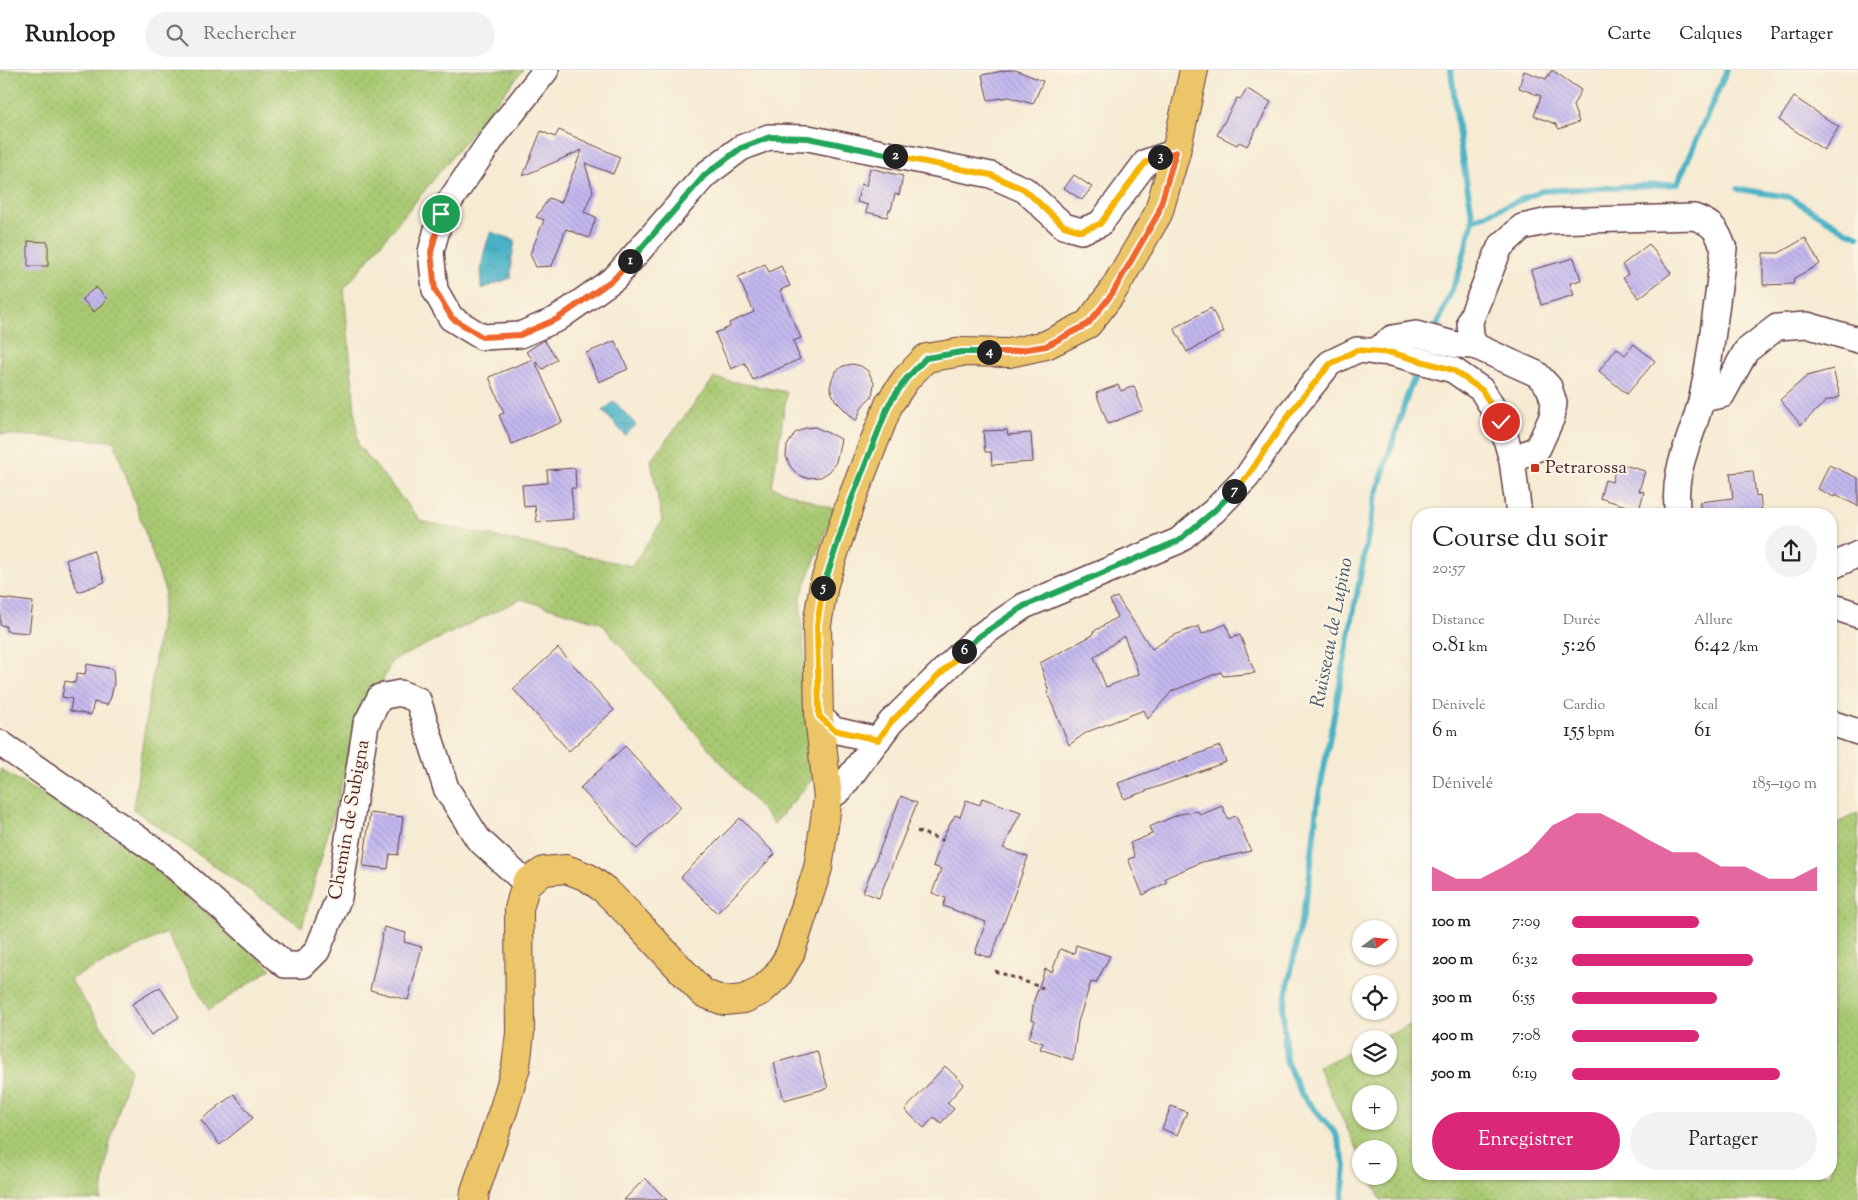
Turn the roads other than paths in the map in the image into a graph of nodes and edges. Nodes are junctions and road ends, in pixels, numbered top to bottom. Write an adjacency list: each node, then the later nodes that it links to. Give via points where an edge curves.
1 (546, 70): 3 (street, via 494,136 441,214 431,252 435,290 452,318 482,337 520,335 557,319 615,278 705,175 741,148 770,137 808,138 991,175 1025,190 1064,226 1081,231 1100,224 1146,162)
2 (1194, 70): 3 (main road)
3 (1176, 152): 15 (main road, via 1158,214 1112,294 1088,324 1046,346 926,358 889,404 851,501 824,584 817,625)
4 (1858, 340): 7 (street, via 1807,325 1777,327 1746,351 1722,395 1712,397)
5 (1475, 346): 6 (street, via 1457,346 1416,334 1392,338); 7 (street, via 1470,321 1500,248 1522,227 1549,221 1694,217 1708,222 1718,232 1724,249); 8 (street, via 1537,374 1549,388 1554,403 1552,417 1538,448)
6 (1384, 352): 8 (street, via 1453,370 1482,390 1501,422); 18 (street, via 1357,350 1330,364 1290,413 1247,477 1178,541 1024,606 977,638 891,722)
7 (1703, 394): 10 (street, via 1681,460 1675,496)
8 (1512, 460): 9 (street)
9 (1518, 508)
10 (1677, 508)
11 (1858, 554): 12 (street)
12 (1837, 563)
13 (1837, 608): 14 (street)
14 (1858, 616)
15 (819, 716): 18 (street, via 834,730); 20 (main road)
16 (1837, 725): 17 (street)
17 (1858, 732)
18 (878, 740): 20 (street, via 840,790)
19 (0, 744): 21 (street, Chemin de Subigna, via 162,855 285,965 303,965 316,951 340,897 366,724 380,698 400,693 418,700 446,788 478,840)
20 (828, 798): 21 (main road, via 818,868 790,954 777,976 744,999 724,1001 703,992 605,890 587,878 566,869 544,871)
21 (526, 883): 22 (main road, via 519,909 520,1033 516,1067)
22 (474, 1200)

